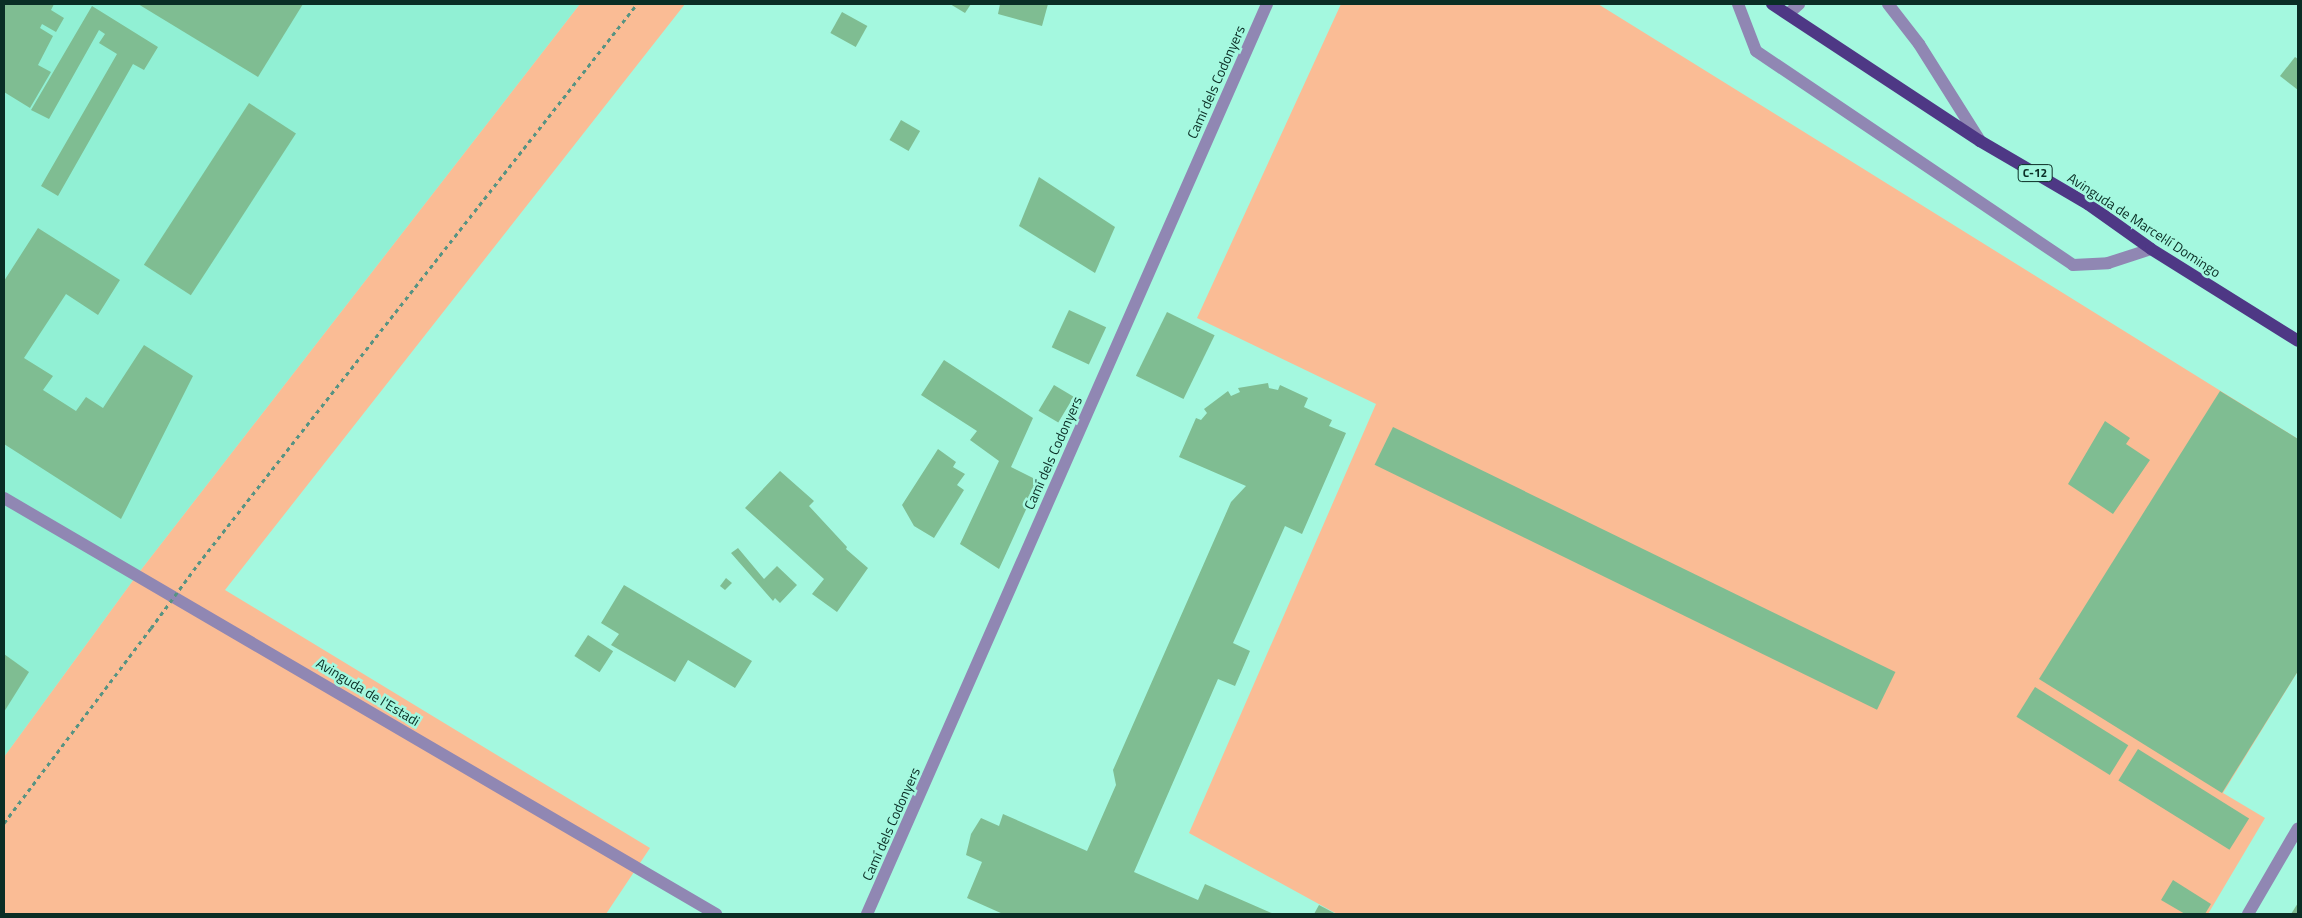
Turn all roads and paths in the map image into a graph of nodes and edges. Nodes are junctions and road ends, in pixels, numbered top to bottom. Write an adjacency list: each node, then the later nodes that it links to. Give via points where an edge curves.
1 (637, 4): 12 (path, bridge, via 198,564)
2 (1267, 4): 16 (street, Camí dels Codonyers)
3 (1738, 4): 9 (street, via 1756,51 2073,265 2108,263)
4 (1772, 4): 7 (main road, Avinguda de Marcel·lí Domingo / C-12)
5 (1799, 4): 7 (street)
6 (1888, 4): 8 (street, via 1919,44)
7 (1788, 14): 8 (main road, Avinguda de Marcel·lí Domingo / C-12)
8 (1980, 141): 9 (main road, Avinguda de Marcel·lí Domingo / C-12, via 2088,204)
9 (2151, 249): 10 (main road, Avinguda de Marcel·lí Domingo / C-12)
10 (2298, 341)
11 (4, 498): 15 (street, Avinguda de l'Estadi)
12 (4, 823)
13 (2298, 828): 14 (street)
14 (2295, 842): 17 (street)
15 (716, 914)
16 (867, 914)
17 (2248, 914)

